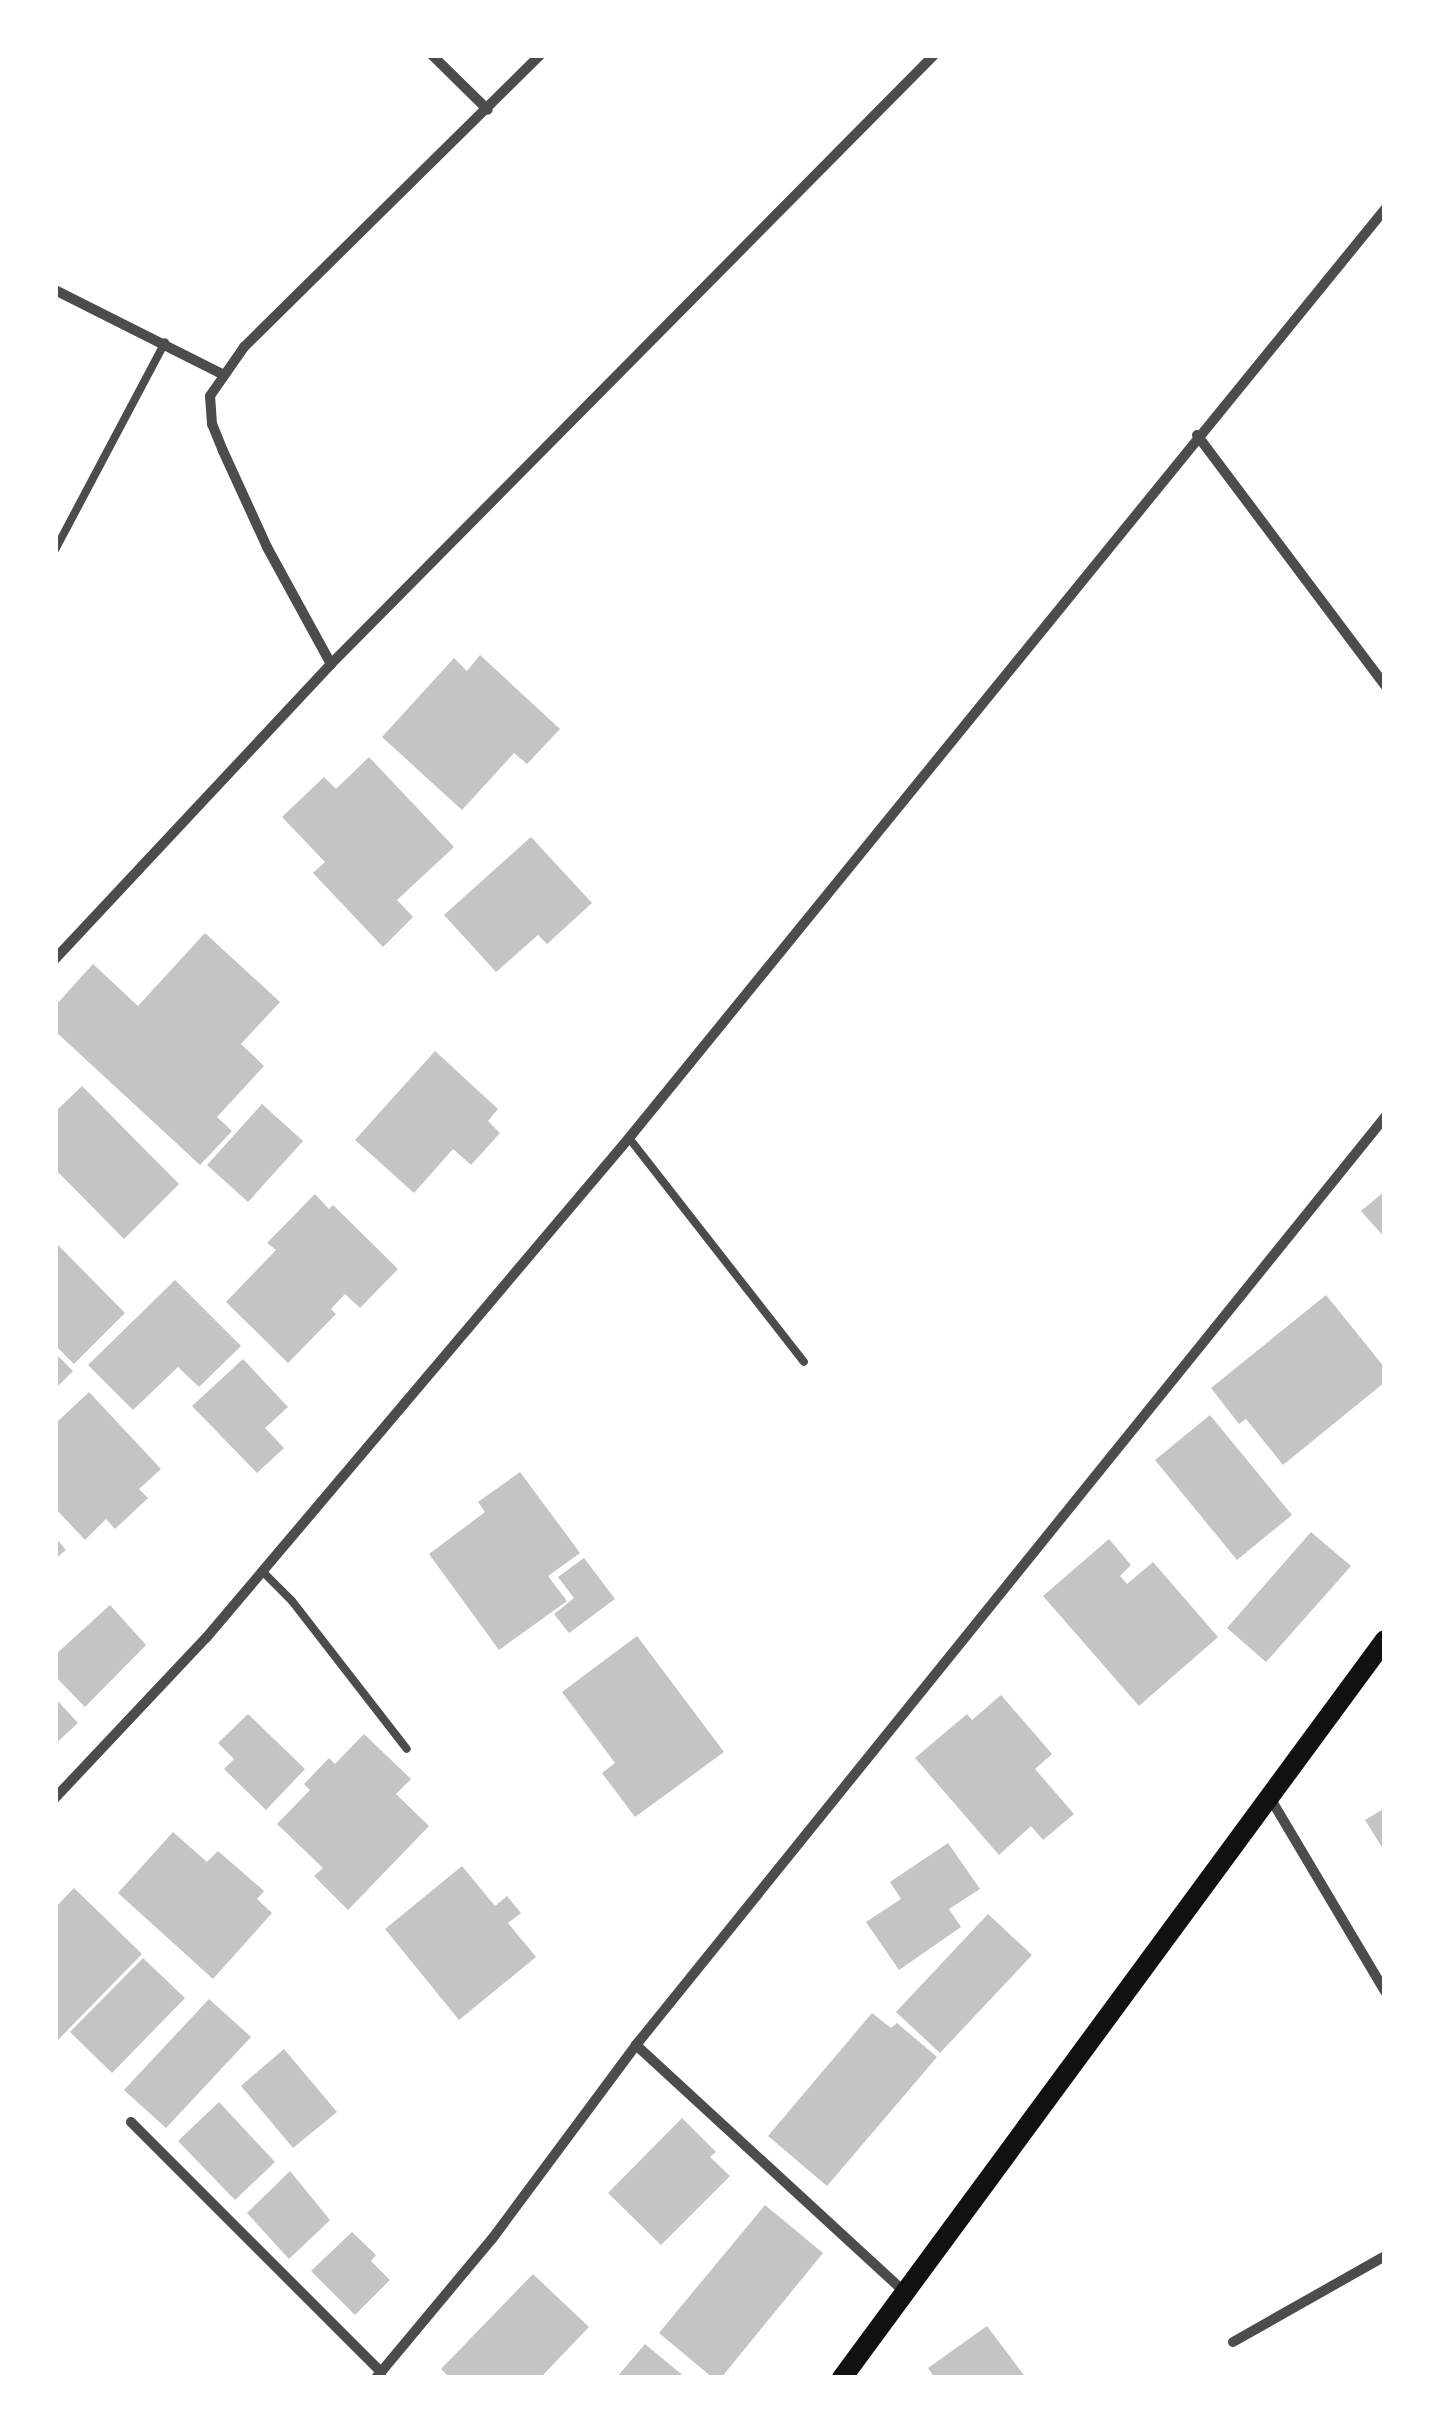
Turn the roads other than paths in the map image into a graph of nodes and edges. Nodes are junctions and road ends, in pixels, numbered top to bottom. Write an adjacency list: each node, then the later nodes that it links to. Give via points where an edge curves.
1 (432, 55): 4 (street)
2 (540, 55): 4 (street)
3 (934, 55): 11 (street)
4 (488, 110): 8 (street)
5 (1385, 209): 9 (street)
6 (55, 290): 7 (street)
7 (165, 342): 8 (street); 10 (lane)
8 (222, 374): 11 (street, via 210,396 212,424 267,548)
9 (1197, 435): 12 (street); 15 (street)
10 (55, 550)
11 (331, 664): 13 (street)
12 (1385, 685)
13 (55, 960)
14 (1385, 1117): 23 (street)
15 (629, 1138): 16 (lane); 17 (street)
16 (804, 1362)
17 (262, 1572): 19 (lane); 21 (street)
18 (1385, 1640): 20 (main road)
19 (407, 1749)
20 (1268, 1795): 22 (street); 26 (main road)
21 (55, 1798)
22 (1385, 1991)
23 (636, 2046): 26 (street); 28 (street, via 492,2239)
24 (132, 2122): 28 (street)
25 (1385, 2256): 27 (street)
26 (905, 2292): 29 (main road)
27 (1232, 2342)
28 (378, 2375)
29 (842, 2378)

